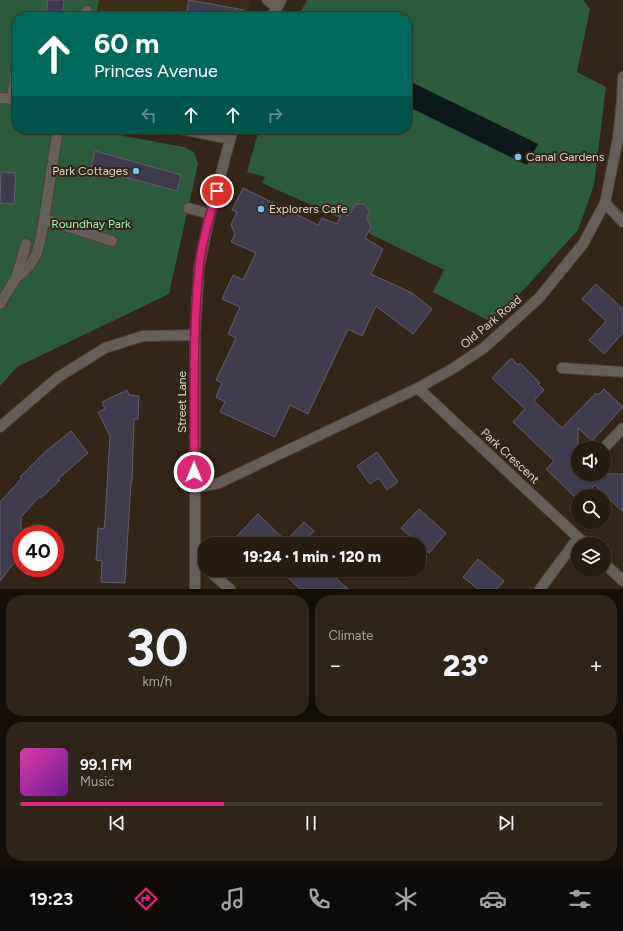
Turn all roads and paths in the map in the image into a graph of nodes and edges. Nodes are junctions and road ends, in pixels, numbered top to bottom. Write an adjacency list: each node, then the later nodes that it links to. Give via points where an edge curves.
1 (267, 0): 2 (street)
2 (279, 3): 3 (street)
3 (274, 12)
4 (623, 77): 11 (street, Old Park Road, via 618,138)
5 (0, 98): 6 (street)
6 (12, 99)
7 (57, 134): 14 (street)
8 (206, 134): 10 (street)
9 (232, 134): 10 (street, Street Lane)
10 (230, 139): 13 (street, Street Lane)
11 (605, 203): 15 (street); 23 (street, Old Park Road, via 583,244 539,298 485,347)
12 (188, 208): 13 (street)
13 (210, 214): 20 (street, Street Lane, via 199,266)
14 (44, 219): 16 (street); 18 (street, via 40,246 31,265)
15 (623, 222)
16 (112, 241)
17 (26, 244): 18 (street)
18 (16, 278): 19 (street)
19 (0, 304)
20 (195, 335): 24 (street, via 143,336 105,348 57,378); 27 (street, Street Lane)
21 (562, 368): 22 (street)
22 (623, 372)
23 (418, 388): 27 (street, Old Park Road, via 219,483); 28 (street, Park Crescent)
24 (0, 427)
25 (623, 428): 26 (street)
26 (611, 441)
27 (194, 488): 30 (street, Street Lane)
28 (577, 537)
29 (571, 553): 36 (street)
30 (196, 559): 34 (street, Street Lane)
31 (611, 569): 33 (street)
32 (216, 577): 35 (street)
33 (623, 581)
34 (195, 589)
35 (230, 589)
36 (540, 589)

